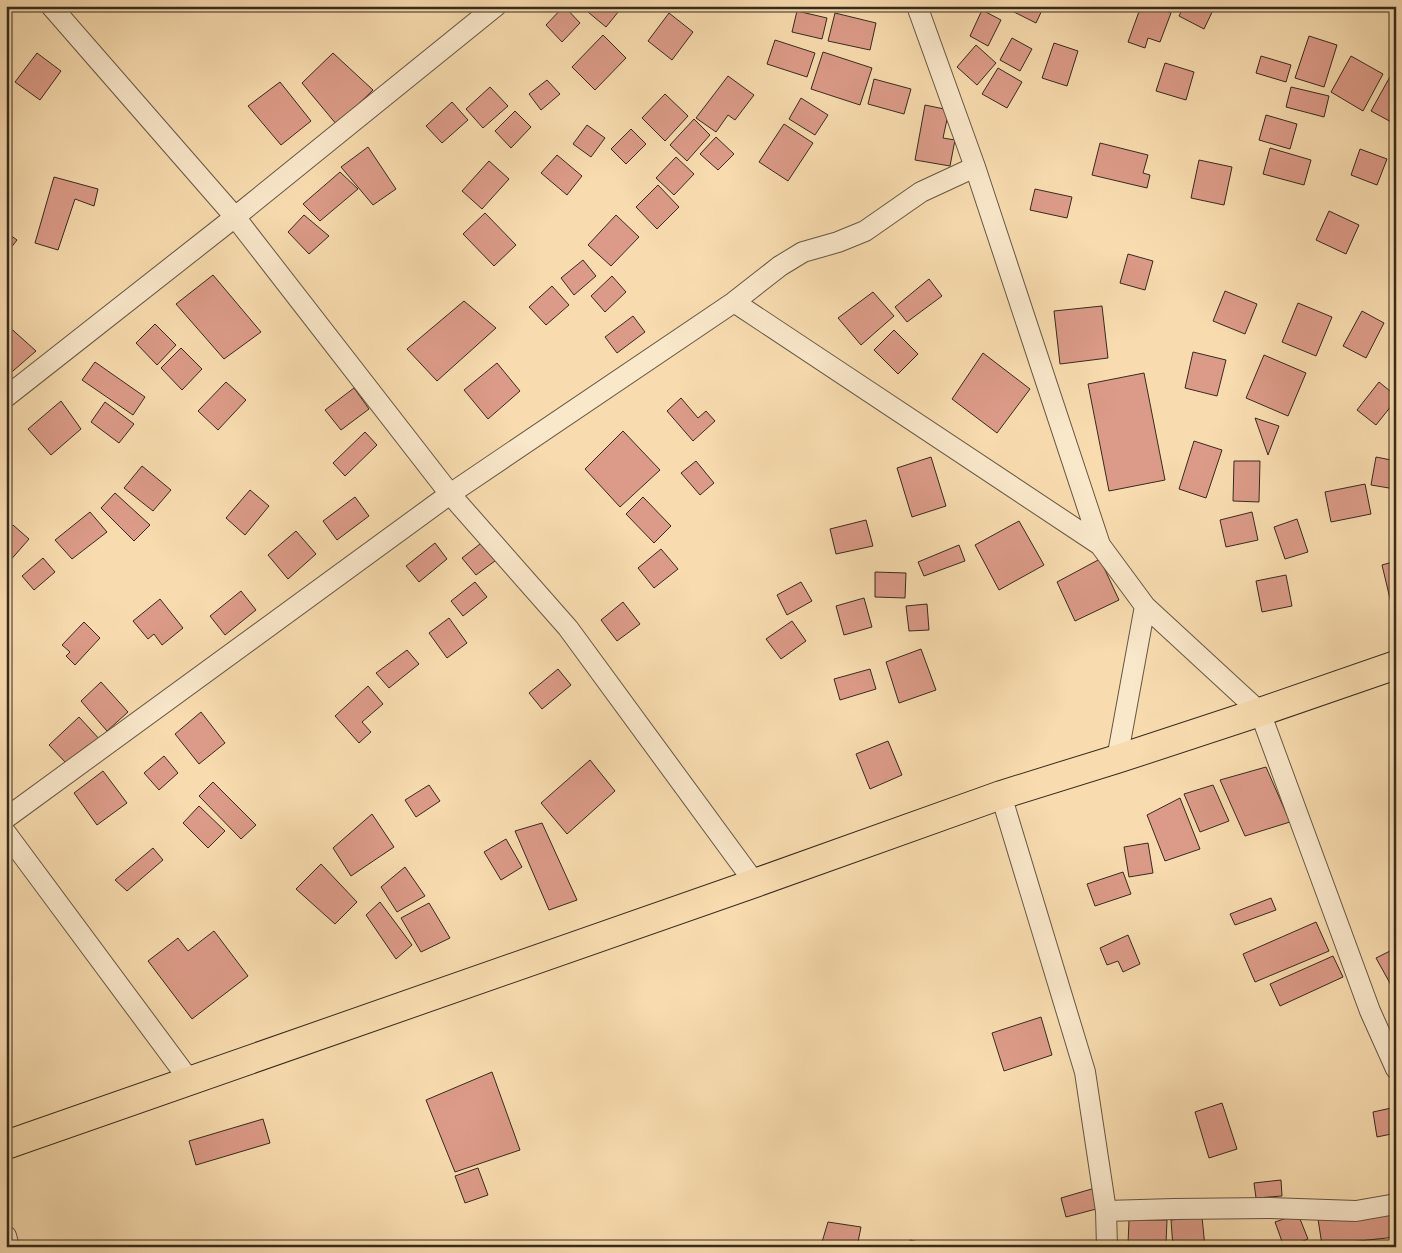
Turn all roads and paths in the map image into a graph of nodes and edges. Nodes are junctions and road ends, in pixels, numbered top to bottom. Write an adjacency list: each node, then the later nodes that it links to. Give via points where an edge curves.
1 (51, 6): 5 (street)
2 (496, 6): 5 (street)
3 (917, 6): 4 (street)
4 (975, 168): 6 (street, via 921,192 865,231 803,252); 9 (street)
5 (235, 217): 7 (street); 8 (street)
6 (734, 302): 8 (street); 9 (street)
7 (6, 397)
8 (450, 494): 15 (street); 17 (street, via 568,628)
9 (1100, 545): 10 (street)
10 (1145, 606): 12 (street); 13 (street)
11 (1396, 665): 12 (main road)
12 (1260, 712): 13 (main road); 18 (street, via 1370,1011)
13 (1117, 759): 14 (main road)
14 (1001, 795): 17 (main road); 22 (street, via 1085,1072)
15 (6, 818)
16 (6, 833): 19 (street)
17 (755, 883): 19 (main road)
18 (1396, 1070)
19 (190, 1081): 20 (main road)
20 (6, 1145)
21 (1396, 1204): 22 (street, via 1356,1211 1269,1208)
22 (1106, 1212): 25 (street)
23 (6, 1236): 24 (street)
24 (9, 1247)
25 (1107, 1247)

